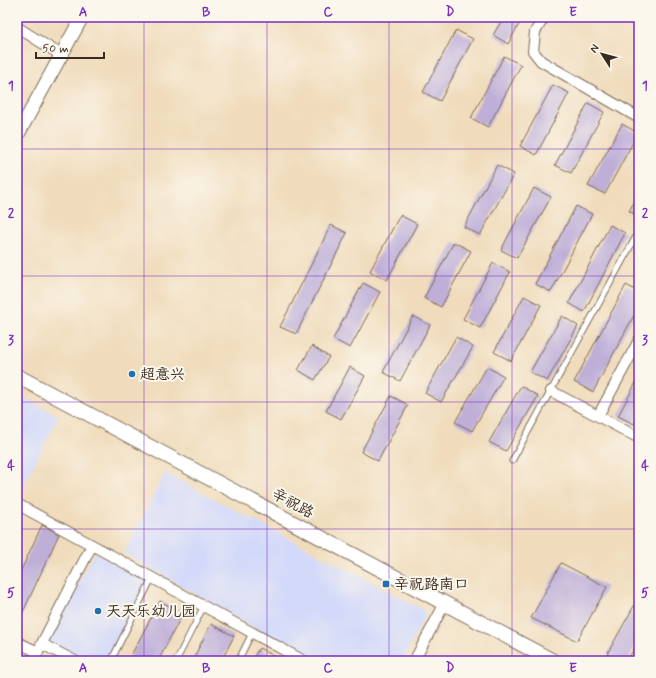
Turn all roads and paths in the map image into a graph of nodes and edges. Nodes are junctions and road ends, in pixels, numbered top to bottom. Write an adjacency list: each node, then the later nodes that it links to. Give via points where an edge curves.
1 (82, 17): 4 (street)
2 (544, 17): 5 (street, via 535,32 533,51 541,61)
3 (17, 27): 4 (street)
4 (61, 55): 6 (street)
5 (639, 118)
6 (17, 136)
7 (639, 231): 10 (lane)
8 (639, 340): 11 (street)
9 (17, 376): 17 (main road, 辛祝路)
10 (551, 391): 11 (street); 13 (lane)
11 (598, 416): 12 (street)
12 (639, 438)
13 (512, 461)
14 (17, 504): 15 (street)
15 (92, 545): 16 (street); 21 (street)
16 (152, 578): 18 (street); 25 (lane)
17 (445, 603): 28 (street); 29 (main road, 辛祝路)
18 (204, 606): 19 (street); 26 (lane)
19 (252, 633): 22 (street); 27 (lane)
20 (17, 642): 21 (street)
21 (40, 648): 23 (street); 24 (street)
22 (301, 660)
23 (33, 661)
24 (75, 661)
25 (111, 661)
26 (176, 661)
27 (238, 661)
28 (414, 661)
29 (554, 661)

